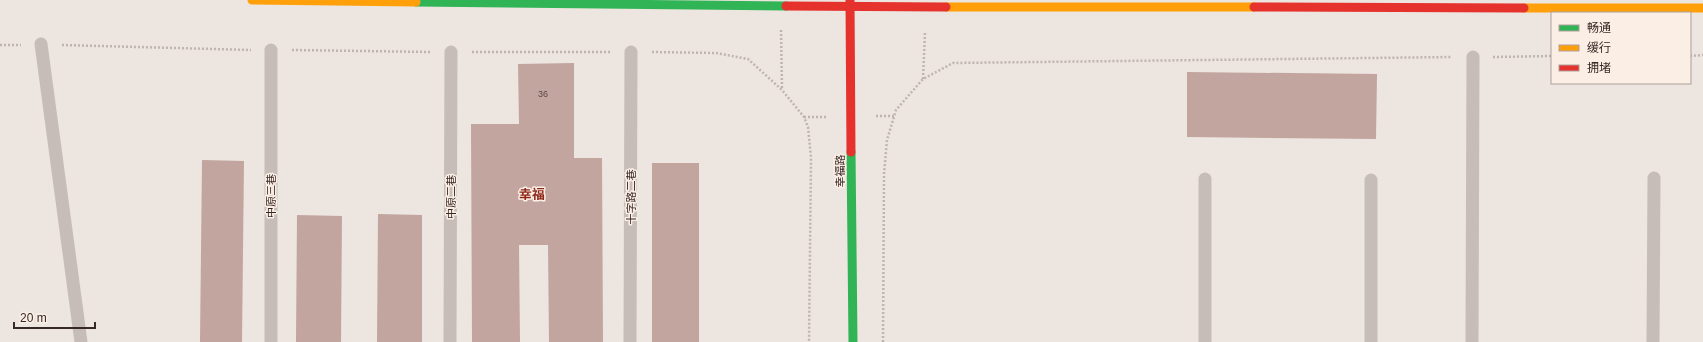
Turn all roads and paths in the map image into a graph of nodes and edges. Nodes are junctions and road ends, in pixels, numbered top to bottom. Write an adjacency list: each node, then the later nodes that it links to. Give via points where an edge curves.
1 (252, 0): 3 (main road)
2 (850, 3): 3 (main road); 4 (main road); 25 (main road, 幸福路)
3 (781, 5): 16 (path)
4 (925, 7): 5 (main road); 15 (path)
5 (1703, 8)
6 (41, 44): 7 (path); 8 (path); 20 (lane)
7 (0, 45)
8 (271, 50): 9 (path); 21 (lane, 中原三巷)
9 (451, 52): 10 (path); 22 (lane, 中原二巷)
10 (631, 52): 16 (path, via 716,53 748,59); 23 (lane, 十字路二巷)
11 (1551, 56): 14 (path)
12 (1691, 56): 13 (path)
13 (1703, 56)
14 (1473, 57): 15 (path, via 953,63); 29 (lane)
15 (923, 79): 26 (path, via 896,110 887,140 884,174)
16 (782, 90): 24 (path, via 804,117 808,128 811,158)
17 (1654, 178): 30 (lane)
18 (1205, 179): 27 (lane)
19 (1371, 180): 28 (lane)
20 (81, 342)
21 (271, 342)
22 (450, 342)
23 (630, 342)
24 (809, 342)
25 (853, 342)
26 (883, 342)
27 (1205, 342)
28 (1371, 342)
29 (1472, 342)
30 (1654, 342)

